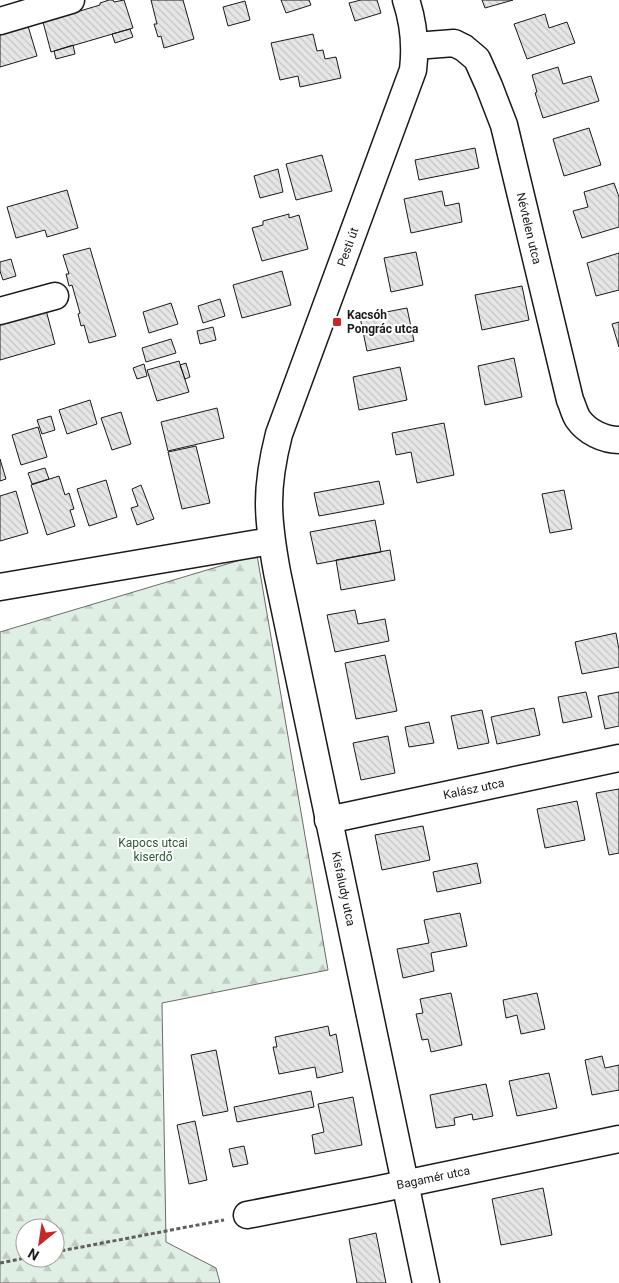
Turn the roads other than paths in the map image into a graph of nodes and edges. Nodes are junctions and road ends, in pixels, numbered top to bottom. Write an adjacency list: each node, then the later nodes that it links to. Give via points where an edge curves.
1 (71, 0): 3 (street)
2 (406, 0): 4 (street, Pesti út)
3 (0, 21)
4 (416, 46): 7 (street, Névtelen utca, via 454,43 477,59 504,125 570,400 577,418 585,427 602,437); 8 (street, Pesti út, via 413,70 279,434)
5 (55, 296): 6 (street)
6 (0, 311)
7 (619, 440)
8 (268, 494): 9 (street, Kisfaludy utca)
9 (271, 540): 10 (street); 12 (street, Kisfaludy utca)
10 (0, 587)
11 (619, 758): 12 (street, Kalász utca)
12 (328, 820): 14 (street, Kisfaludy utca)
13 (619, 1139): 14 (street, Bagamér utca)
14 (406, 1184): 15 (street, Bagamér utca); 16 (street, Kisfaludy utca)
15 (247, 1216)
16 (426, 1283)

